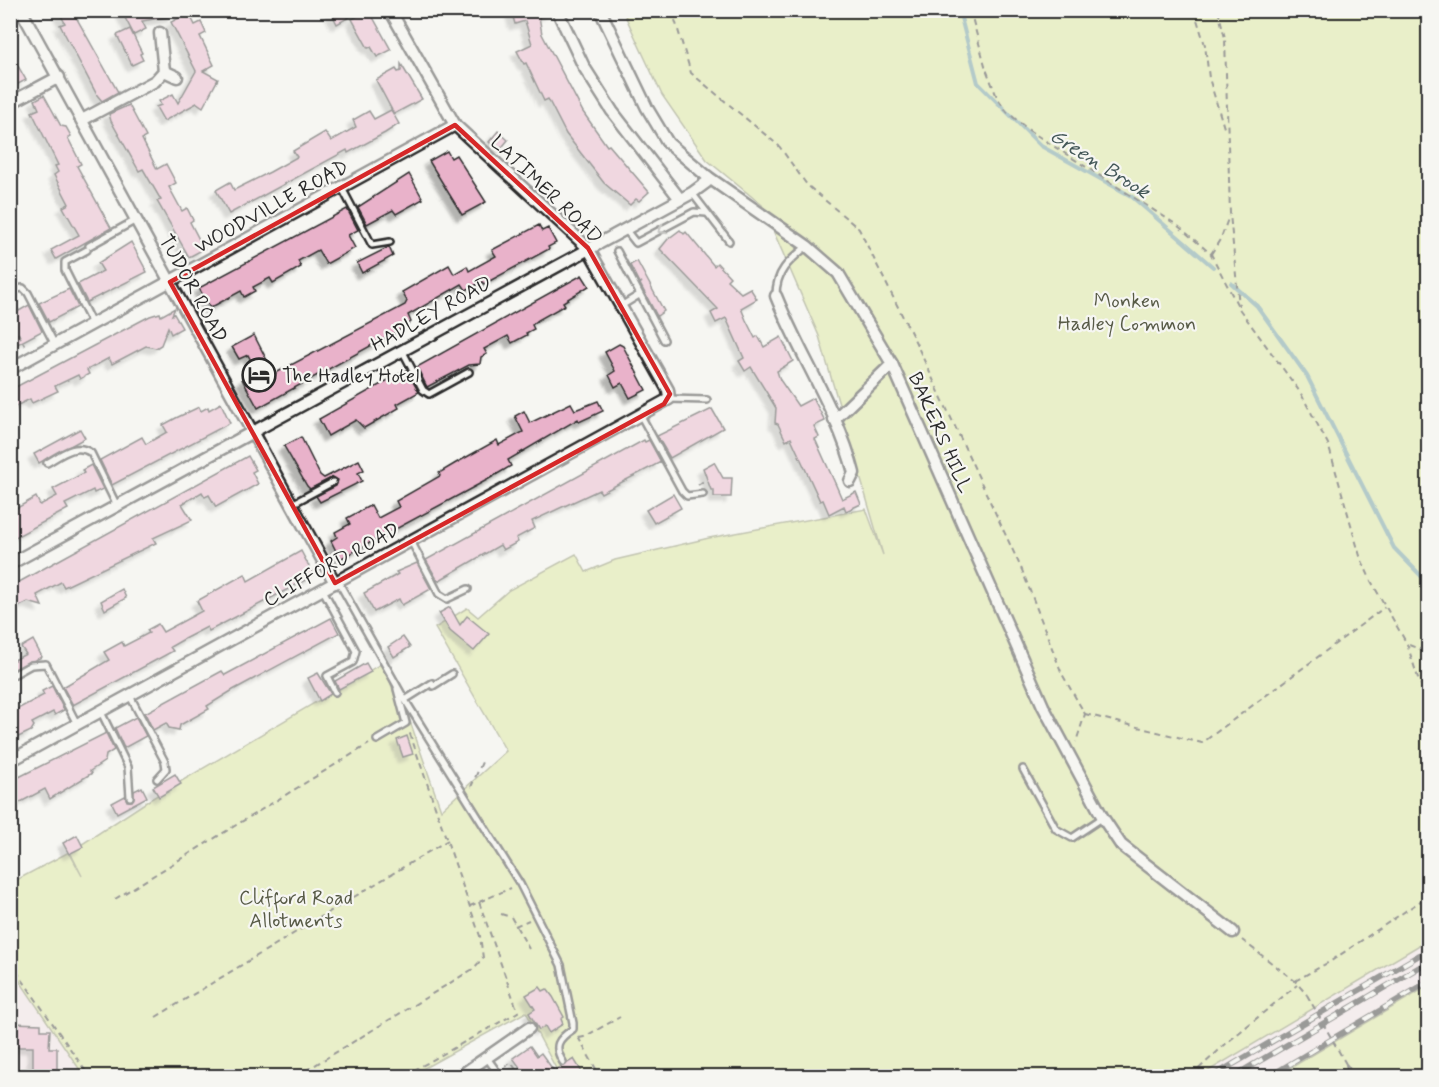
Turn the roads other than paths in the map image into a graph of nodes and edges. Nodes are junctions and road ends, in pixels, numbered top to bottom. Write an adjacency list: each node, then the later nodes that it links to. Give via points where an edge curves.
1 (21, 10): 7 (street, TUDOR ROAD)
2 (390, 10): 11 (street, LATIMER ROAD)
3 (557, 10): 15 (street, via 584,67 612,111)
4 (600, 10): 12 (street, BAKERS HILL, via 661,132 677,152)
5 (160, 33): 6 (street)
6 (164, 71): 8 (street); 10 (street, via 155,81)
7 (59, 77): 9 (street); 10 (street, TUDOR ROAD)
8 (177, 77)
9 (10, 103)
10 (82, 120): 17 (street, TUDOR ROAD)
11 (455, 125): 13 (street, WOODVILLE ROAD); 22 (street, LATIMER ROAD)
12 (708, 177): 14 (street, HADLEY ROAD); 21 (street, BAKERS HILL)
13 (341, 188): 20 (lane, via 372,245); 24 (street, WOODVILLE ROAD)
14 (692, 193): 15 (street, HADLEY ROAD); 16 (lane)
15 (681, 199): 18 (street, HADLEY ROAD)
16 (706, 213): 18 (lane, one-way to 18, via 694,212 636,243); 19 (lane)
17 (136, 220): 24 (street, TUDOR ROAD); 29 (lane, via 65,262 65,270)
18 (625, 229): 22 (street, HADLEY ROAD)
19 (729, 241)
20 (390, 242)
21 (807, 246): 27 (lane, via 791,259 776,280); 33 (street, BAKERS HILL, via 838,273)
22 (588, 248): 28 (street, LATIMER ROAD); 32 (street, HADLEY ROAD)
23 (617, 251): 26 (lane)
24 (170, 282): 29 (street, WOODVILLE ROAD); 40 (street, TUDOR ROAD)
25 (10, 290): 31 (lane, via 23,288 28,293)
26 (639, 295): 28 (lane); 30 (lane)
27 (776, 296): 39 (street)
28 (621, 306): 36 (street, LATIMER ROAD, via 668,390)
29 (92, 324): 31 (street, WOODVILLE ROAD)
30 (664, 340)
31 (55, 345): 34 (street, WOODVILLE ROAD)
32 (402, 350): 35 (lane, via 423,390 429,394); 40 (street, HADLEY ROAD)
33 (892, 364): 39 (street); 65 (street, BAKERS HILL, via 1043,706)
34 (10, 369)
35 (469, 372)
36 (669, 399): 37 (lane); 38 (street, CLIFFORD ROAD)
37 (707, 400)
38 (640, 416): 44 (lane, via 682,491 687,496); 47 (street, CLIFFORD ROAD)
39 (834, 420): 42 (street, via 854,473)
40 (253, 432): 45 (street, TUDOR ROAD); 46 (street, HADLEY ROAD)
41 (47, 463): 46 (lane, via 75,448 84,448 91,453)
42 (850, 481)
43 (333, 482): 45 (lane)
44 (703, 494)
45 (292, 504): 49 (street, TUDOR ROAD)
46 (117, 506): 48 (street, HADLEY ROAD)
47 (411, 541): 49 (street, CLIFFORD ROAD); 50 (lane, via 439,594 447,599)
48 (10, 564)
49 (337, 582): 51 (street, CLIFFORD ROAD); 54 (lane)
50 (468, 589)
51 (323, 590): 55 (lane, via 356,651 352,662 327,676); 56 (street, CLIFFORD ROAD)
52 (452, 674): 57 (lane)
53 (11, 676): 59 (lane, via 31,665 46,663)
54 (396, 684): 57 (lane); 60 (lane, via 406,723)
55 (335, 692)
56 (130, 696): 58 (street, CLIFFORD ROAD); 63 (lane, via 165,762 166,769)
57 (405, 700): 69 (lane, via 520,884 561,965 573,1029 557,1044 556,1051)
58 (101, 711): 59 (street, CLIFFORD ROAD); 64 (lane, via 128,767)
59 (77, 724): 61 (street, CLIFFORD ROAD)
60 (377, 740)
61 (10, 761)
62 (1023, 769): 65 (lane, via 1056,830 1064,836 1072,838)
63 (157, 779)
64 (130, 797)
65 (1103, 818): 66 (street, BAKERS HILL, via 1121,845)
66 (1233, 932)
67 (528, 1028): 68 (street)
68 (487, 1058): 70 (street); 71 (lane)
69 (563, 1062)
70 (460, 1077)
71 (500, 1077)

